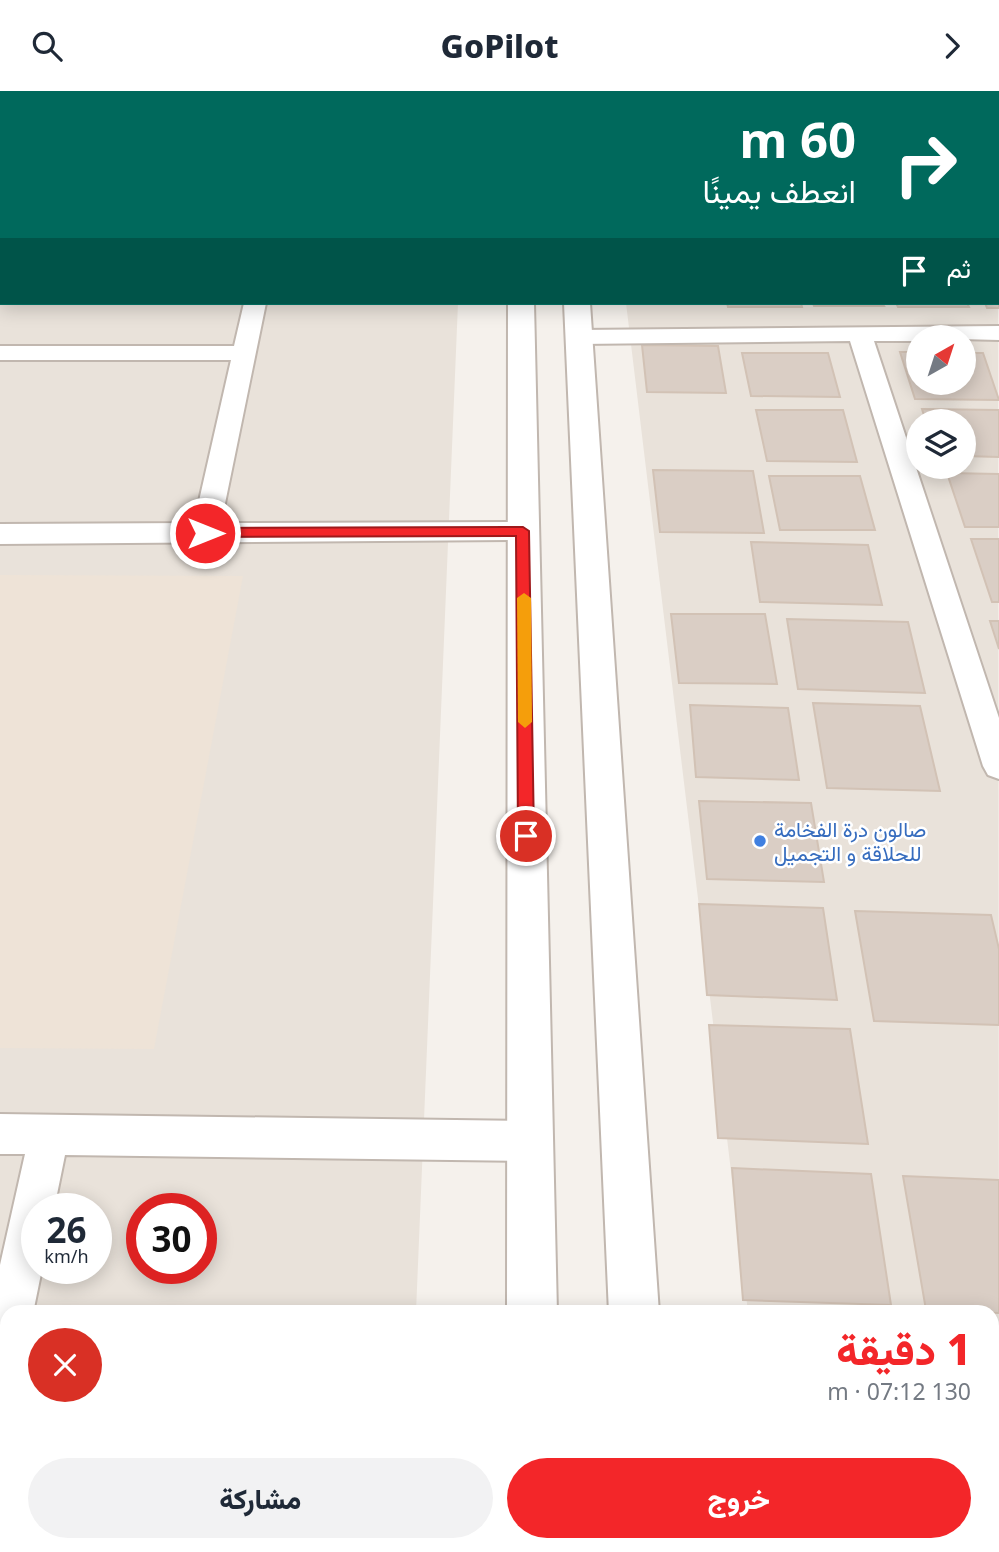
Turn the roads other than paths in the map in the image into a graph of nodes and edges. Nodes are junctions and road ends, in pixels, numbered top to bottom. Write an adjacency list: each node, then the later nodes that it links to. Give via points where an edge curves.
1 (255, 305): 7 (street)
2 (521, 305): 8 (street)
3 (578, 320): 5 (street); 17 (street)
4 (999, 333): 5 (street)
5 (860, 335): 11 (street)
6 (0, 353): 7 (street)
7 (244, 353): 9 (street)
8 (523, 531): 9 (street); 14 (street)
9 (205, 533): 10 (street)
10 (0, 534)
11 (997, 755)
12 (0, 1134): 13 (street)
13 (49, 1135): 14 (street); 15 (street)
14 (530, 1141): 16 (street)
15 (13, 1305)
16 (532, 1305)
17 (634, 1305)

